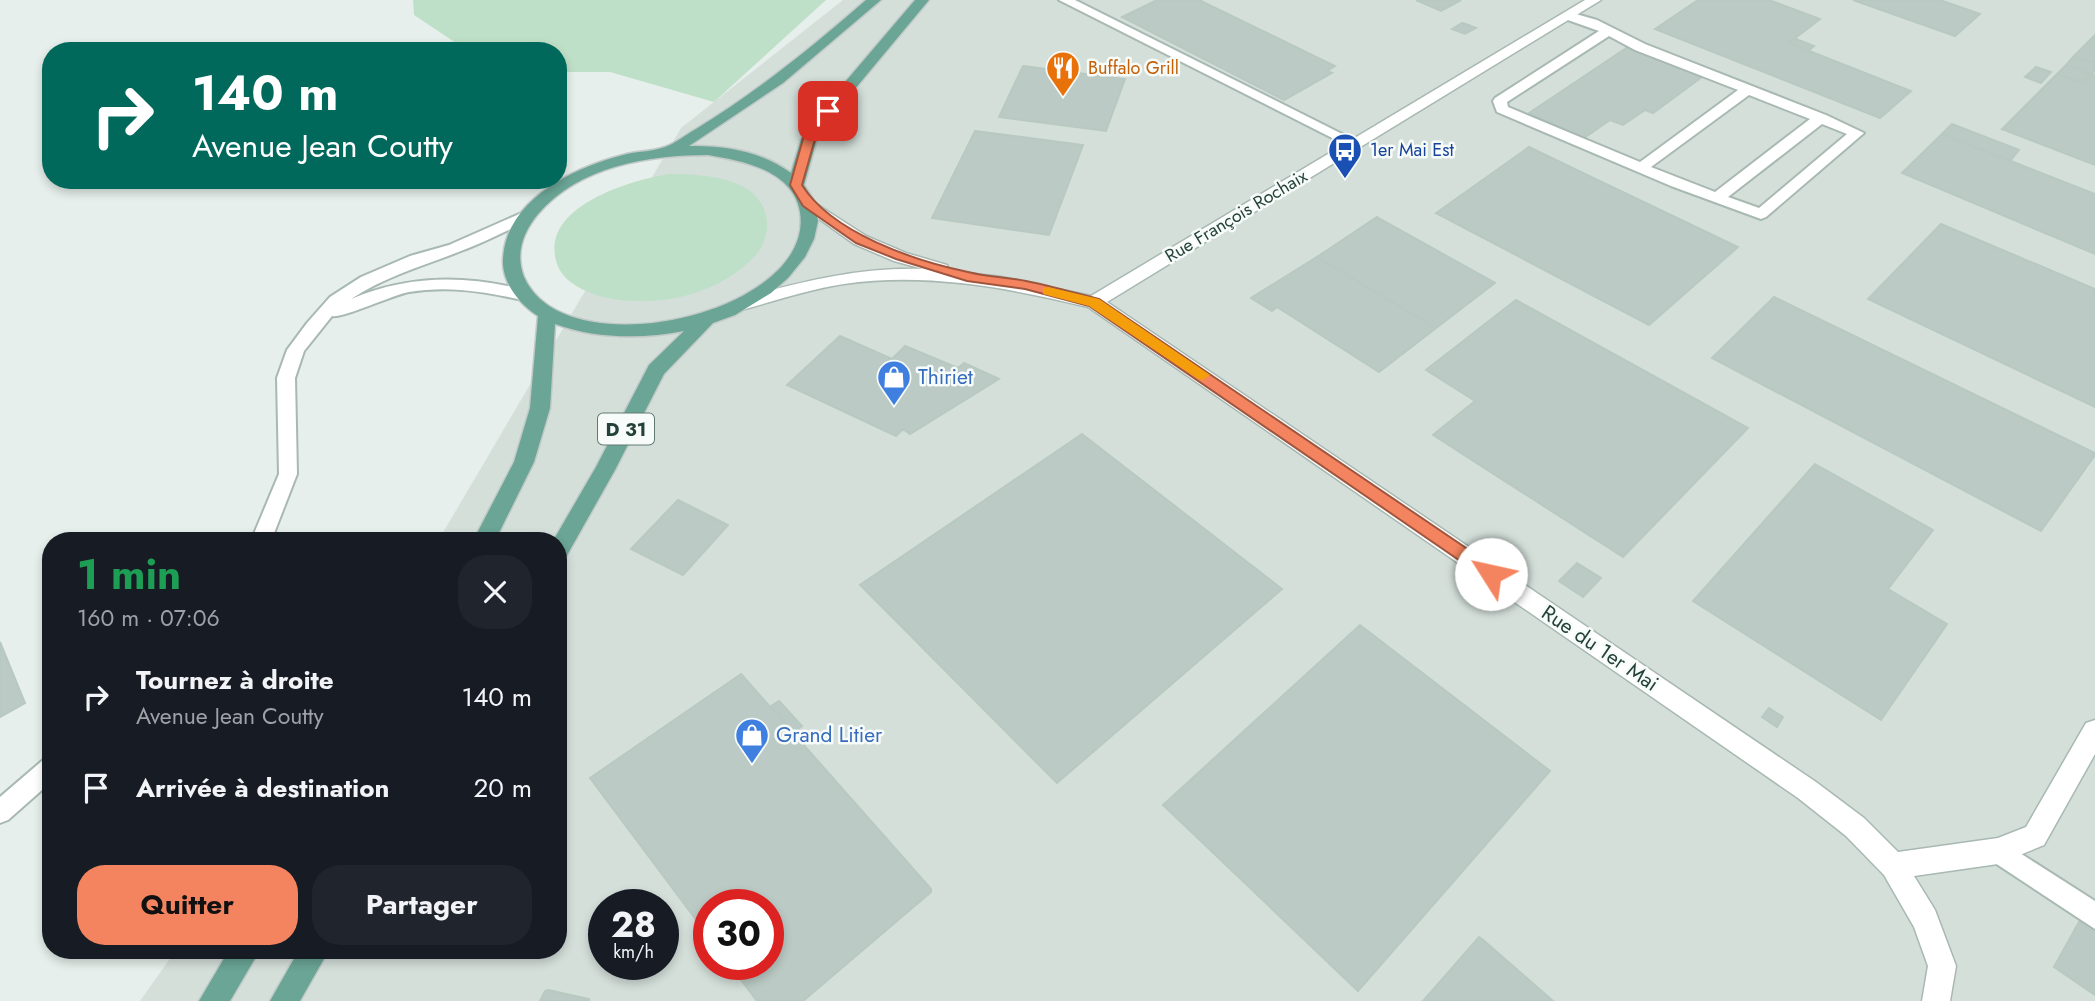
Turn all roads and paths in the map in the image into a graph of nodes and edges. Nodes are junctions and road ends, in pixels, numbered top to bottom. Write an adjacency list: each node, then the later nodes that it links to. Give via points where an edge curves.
1 (874, 0): 12 (main road, via 744,106)
2 (922, 0): 15 (main road, via 828,111 809,139)
3 (1065, 0): 6 (lane)
4 (1098, 0): 6 (lane)
5 (1594, 0): 7 (street, Rue François Rochaix)
6 (1078, 7): 11 (lane)
7 (1569, 16): 8 (lane); 11 (street, Rue François Rochaix)
8 (1609, 32): 9 (lane); 13 (lane, via 1500,101 1502,109)
9 (1748, 89): 10 (lane); 13 (lane)
10 (1821, 118): 17 (lane); 17 (lane, via 1857,133 1761,214)
11 (1353, 143): 22 (street, Rue François Rochaix)
12 (669, 151): 14 (main road, via 626,158); 15 (main road, via 708,150 743,156 774,168)
13 (1641, 168): 17 (lane)
14 (567, 183)
15 (796, 185): 18 (main road)
16 (557, 189): 19 (main road)
17 (1717, 198)
18 (807, 203): 20 (street, Rue du 1er Mai, via 860,240); 23 (main road, via 810,228 801,254 779,280)
19 (526, 216): 21 (main road, via 512,243 510,270); 26 (lane, via 367,281 336,301)
20 (967, 276): 22 (street, Rue du 1er Mai); 23 (street, Rue du 1er Mai, via 844,278)
21 (523, 295): 24 (main road); 26 (lane, via 453,283 416,287 355,303)
22 (1094, 302): 34 (street, Rue du 1er Mai, via 1807,790)
23 (746, 303): 25 (main road)
24 (547, 313): 25 (main road, via 580,326 621,331 665,328); 28 (main road, via 540,408 524,462)
25 (708, 318): 29 (main road, D 31, via 656,370)
26 (313, 327): 27 (lane, via 296,350 286,378 288,474)
27 (265, 532)
28 (489, 532)
29 (567, 535)
30 (2095, 731): 33 (street, via 2035,836)
31 (42, 775): 32 (lane)
32 (0, 812)
33 (1998, 851): 34 (street); 35 (lane)
34 (1893, 866): 40 (street, Rue du 1er Mai, via 1925,920 1942,967)
35 (2095, 916)
36 (240, 959): 38 (main road)
37 (310, 959): 39 (main road)
38 (213, 1001)
39 (284, 1001)
40 (1936, 1001)

